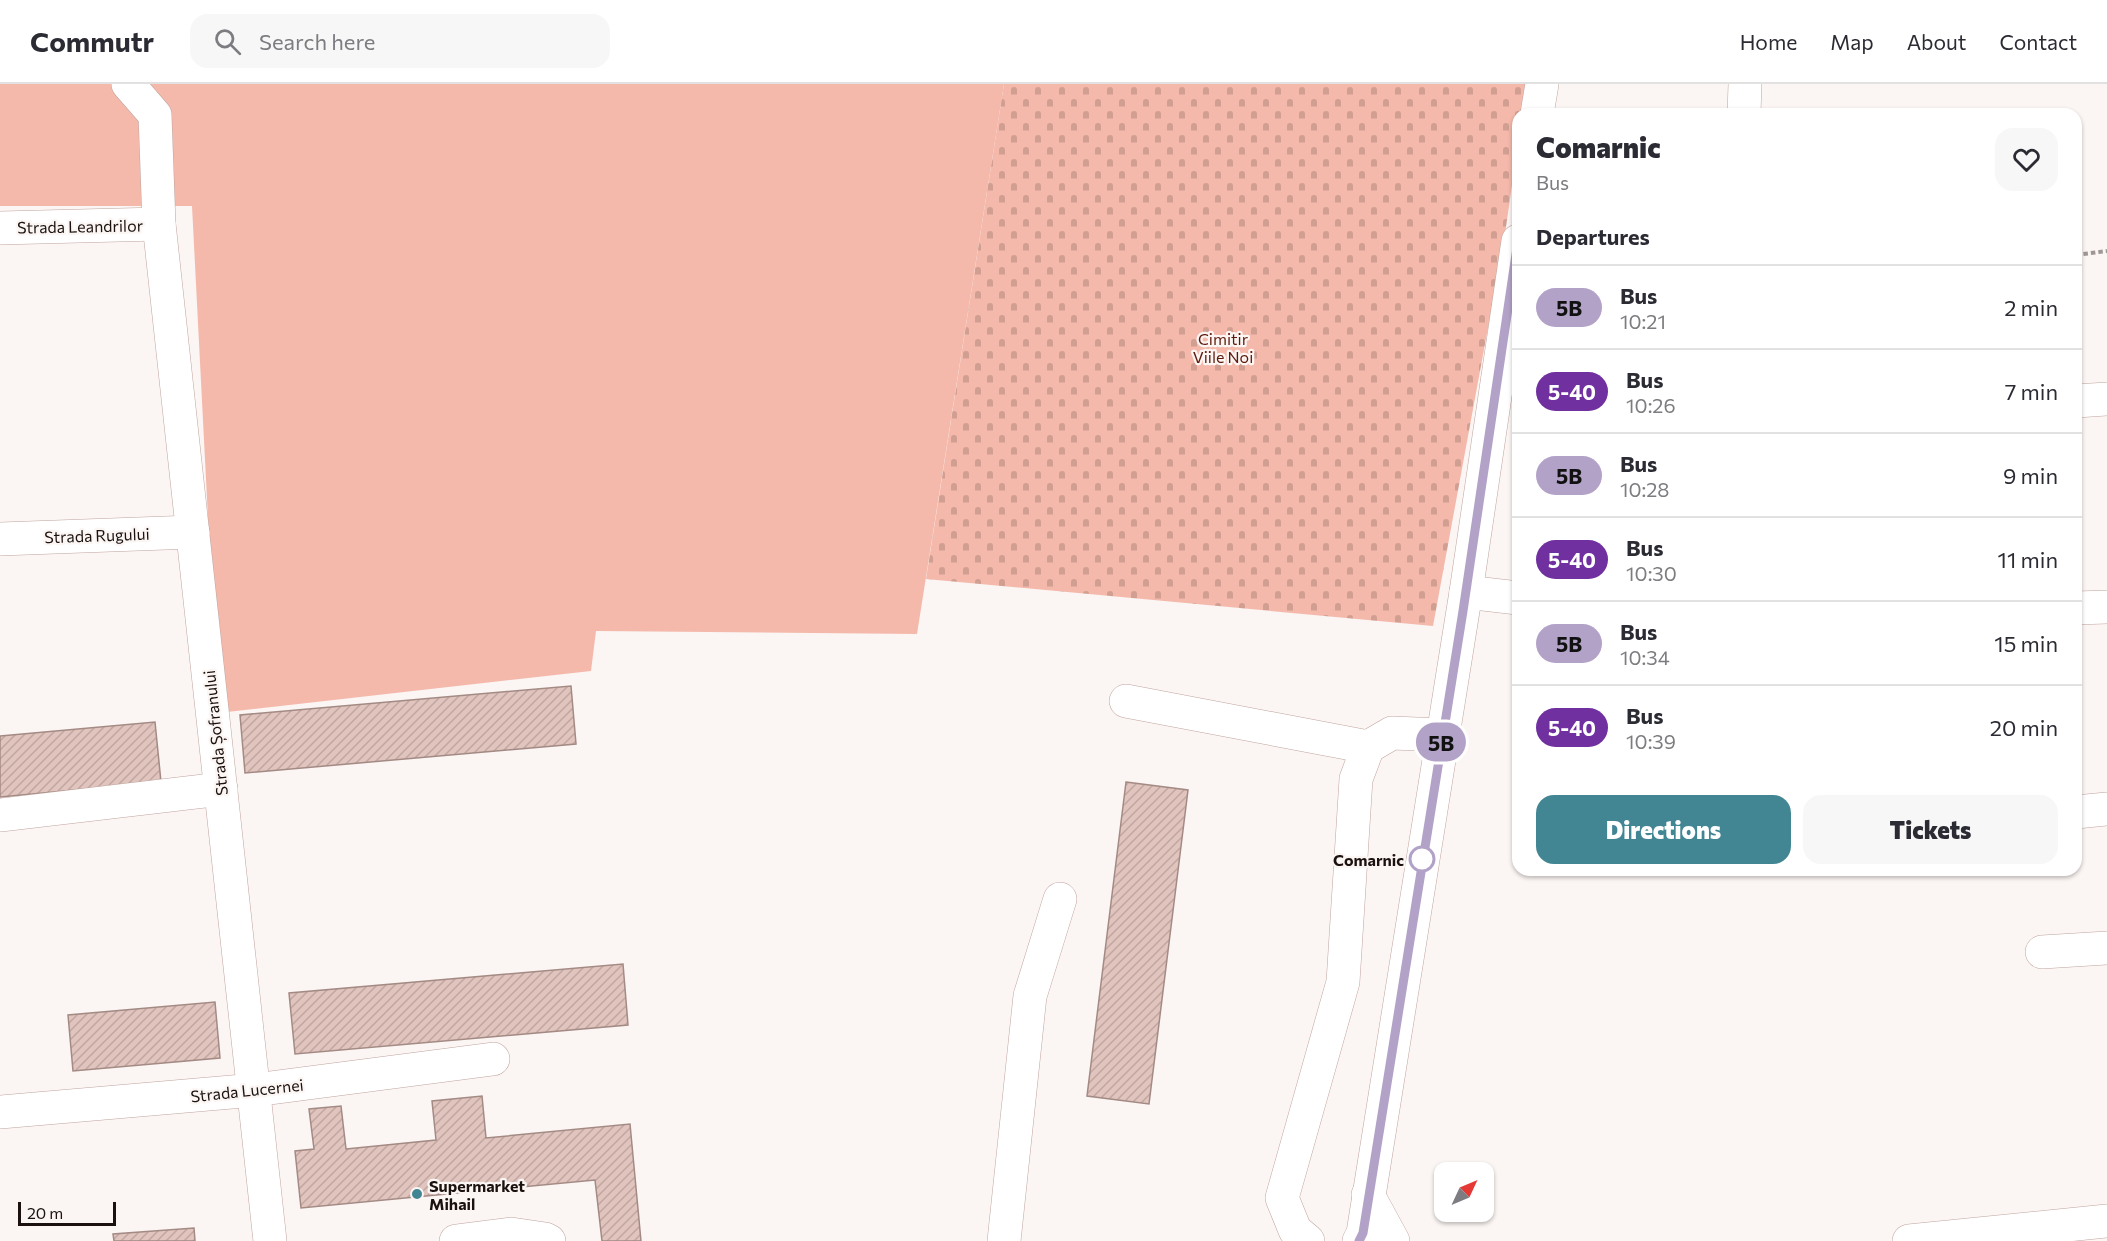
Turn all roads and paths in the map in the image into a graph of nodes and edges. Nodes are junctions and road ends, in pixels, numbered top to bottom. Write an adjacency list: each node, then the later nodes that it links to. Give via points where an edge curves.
1 (128, 84): 6 (street, Strada Șofranului, via 155,115)
2 (1542, 84): 4 (street)
3 (1745, 84): 5 (street)
4 (1539, 108)
5 (1744, 108)
6 (159, 224): 7 (street, Strada Leandrilor); 14 (street, Strada Șofranului)
7 (0, 228)
8 (2107, 251): 9 (path)
9 (2082, 254)
10 (1512, 323): 11 (street)
11 (1507, 391): 16 (street)
12 (2107, 399): 13 (street)
13 (2082, 401)
14 (193, 532): 15 (street, Strada Rugului); 23 (street, Strada Șofranului)
15 (0, 539)
16 (1466, 592): 17 (street); 21 (street)
17 (1512, 597)
18 (2107, 607): 19 (street)
19 (2082, 608)
20 (1126, 701): 22 (street)
21 (1443, 735): 22 (street, via 1392,733); 33 (street)
22 (1368, 747): 40 (street, via 1356,779 1343,982 1282,1198 1295,1230)
23 (221, 789): 26 (street); 31 (street, Strada Șofranului)
24 (2107, 809): 25 (street)
25 (2082, 811)
26 (0, 814)
27 (1060, 899): 39 (street, via 1030,996)
28 (2107, 948): 29 (street)
29 (2042, 952)
30 (493, 1059): 31 (street, Strada Lucernei)
31 (255, 1090): 32 (street, Strada Lucernei); 36 (street, Strada Șofranului)
32 (0, 1112)
33 (1368, 1195): 41 (street); 42 (street)
34 (2107, 1221): 35 (street)
35 (2027, 1235): 43 (street)
36 (270, 1241)
37 (456, 1241): 38 (street, via 511,1234)
38 (549, 1241)
39 (1004, 1241)
40 (1308, 1241)
41 (1359, 1241)
42 (1393, 1241)
43 (1909, 1241)

